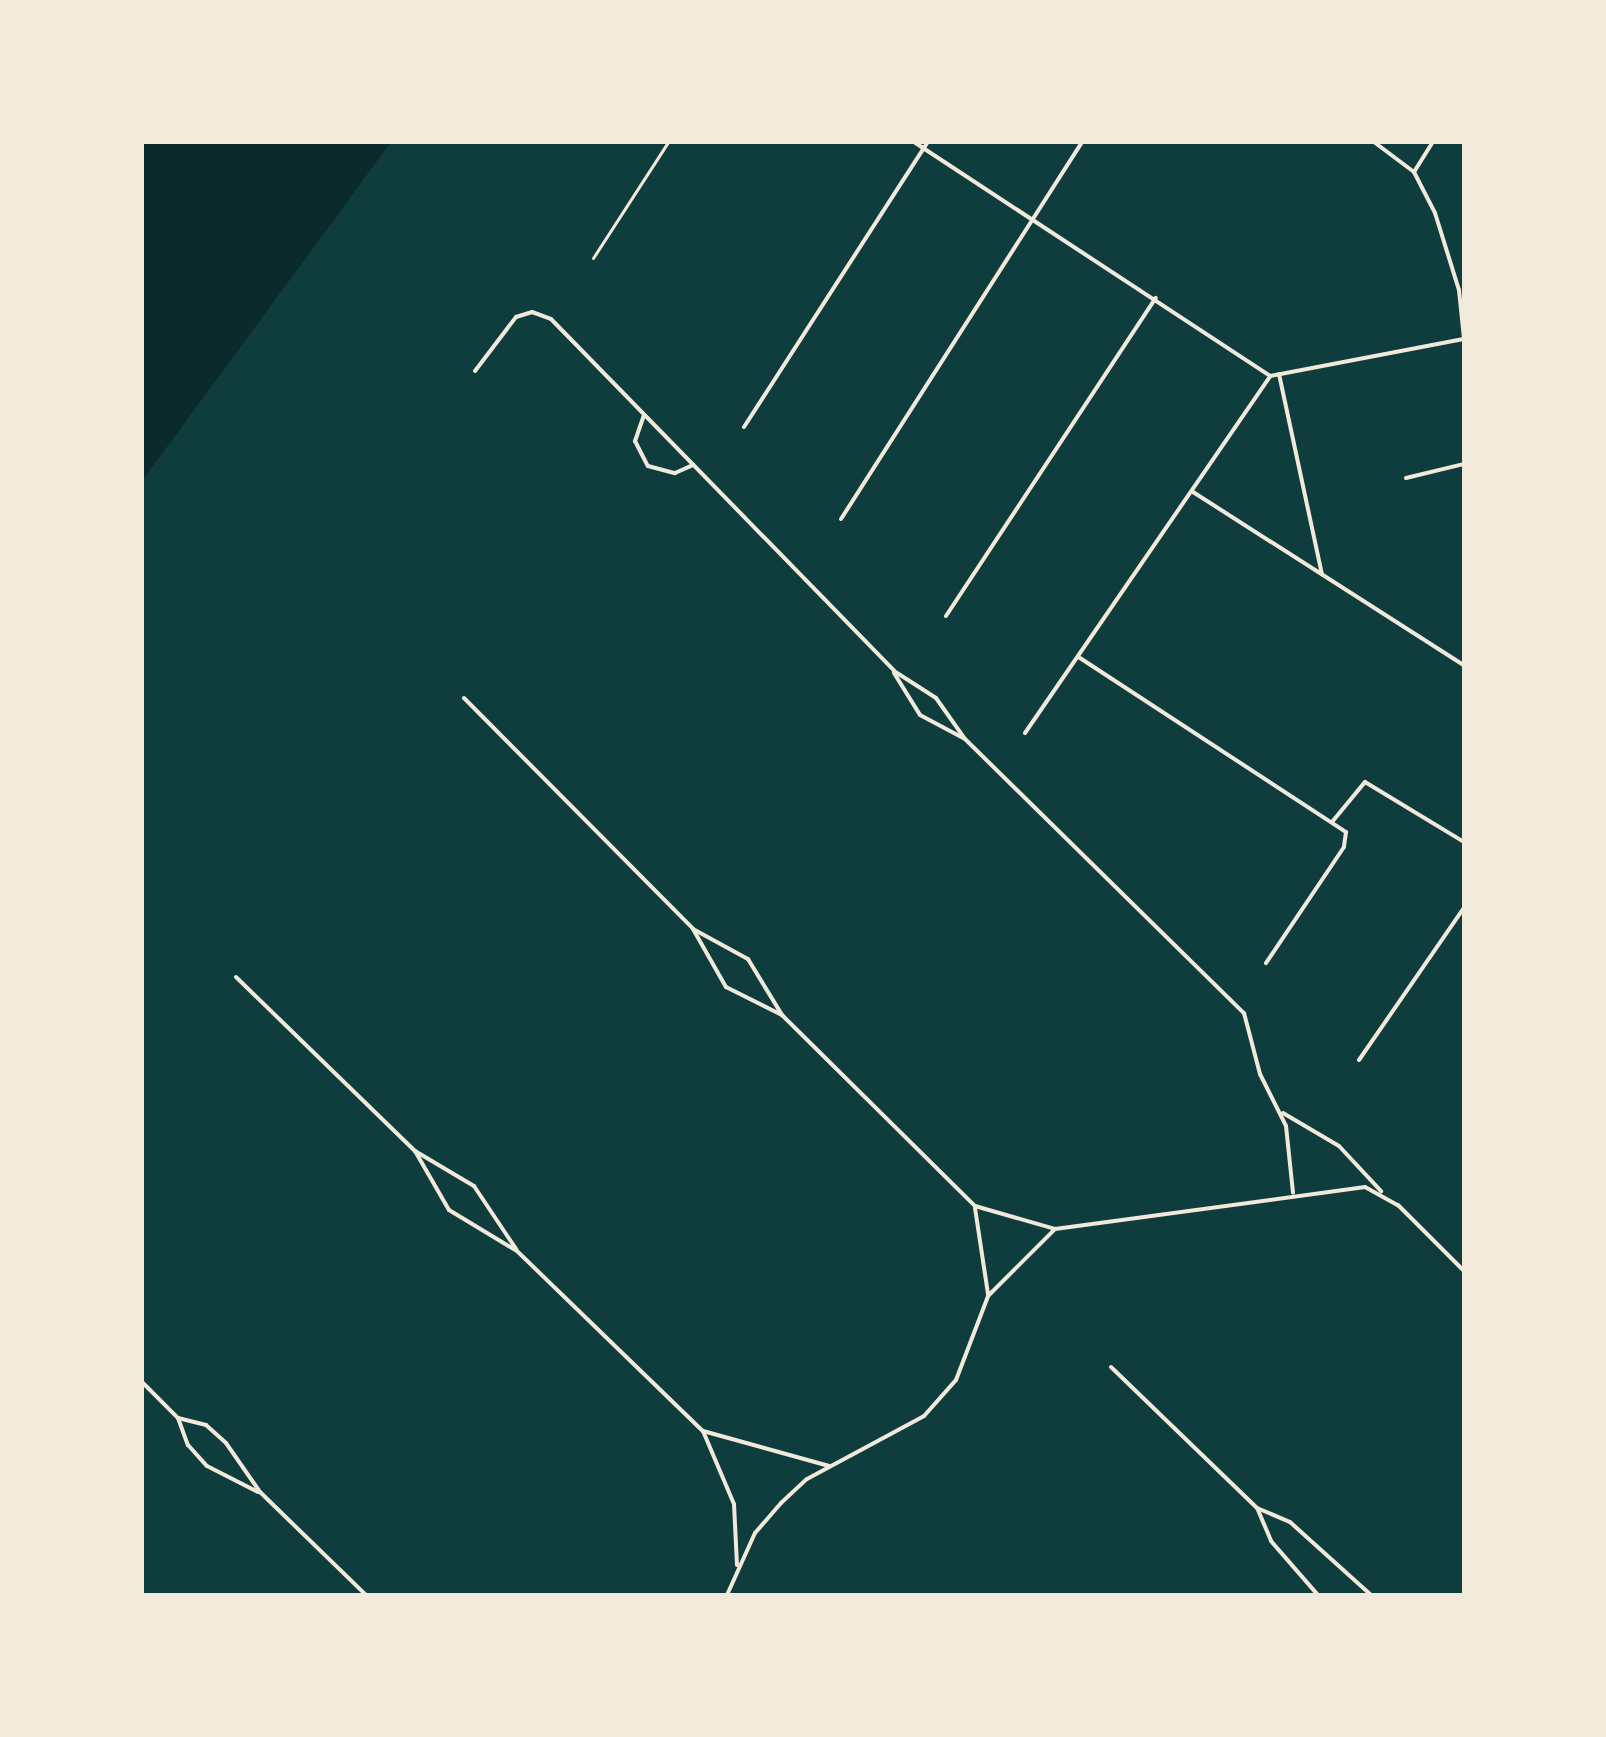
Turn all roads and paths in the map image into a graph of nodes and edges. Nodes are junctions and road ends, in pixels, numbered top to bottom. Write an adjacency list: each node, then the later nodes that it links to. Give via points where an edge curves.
1 (668, 142): 10 (path)
2 (914, 142): 7 (lane)
3 (928, 142): 7 (lane)
4 (1082, 142): 9 (lane)
5 (1374, 142): 8 (lane)
6 (1433, 142): 8 (lane)
7 (923, 149): 9 (lane); 17 (lane)
8 (1414, 172): 12 (lane, via 1447,250)
9 (1032, 219): 11 (lane); 22 (lane)
10 (593, 258)
11 (1156, 298): 15 (lane); 24 (lane)
12 (1464, 338): 14 (lane)
13 (475, 371): 16 (lane, via 516,317 539,313)
14 (1279, 374): 15 (lane); 23 (lane)
15 (1270, 376): 21 (lane)
16 (644, 415): 19 (lane); 19 (lane, via 635,441 648,466 675,473)
17 (744, 427)
18 (1464, 464): 20 (lane)
19 (693, 465): 27 (lane)
20 (1406, 478)
21 (1193, 492): 23 (lane); 25 (lane)
22 (841, 519)
23 (1322, 574): 26 (lane)
24 (946, 616)
25 (1080, 658): 29 (lane); 31 (lane)
26 (1464, 665)
27 (894, 671): 30 (lane, via 936,698); 30 (lane, via 920,715)
28 (464, 698): 34 (lane)
29 (1025, 733)
30 (965, 739): 39 (lane, via 1240,1006 1260,1074)
31 (1332, 822): 32 (lane, via 1365,782); 35 (lane, via 1346,832 1344,847)
32 (1464, 842)
33 (1464, 908): 38 (lane)
34 (693, 929): 37 (lane, via 748,959 769,982); 37 (lane, via 726,987)
35 (1266, 963)
36 (236, 977): 40 (lane)
37 (782, 1015): 43 (lane)
38 (1359, 1060)
39 (1281, 1111): 41 (lane); 42 (lane, via 1339,1146)
40 (415, 1151): 45 (lane, via 474,1186); 45 (lane, via 449,1210)
41 (1293, 1193): 42 (lane, via 1347,1185); 44 (lane)
42 (1383, 1194): 46 (lane)
43 (975, 1206): 44 (lane); 47 (lane)
44 (1055, 1229): 47 (lane)
45 (517, 1251): 51 (lane)
46 (1464, 1271)
47 (988, 1296): 52 (lane, via 956,1380 924,1416)
48 (1111, 1367): 54 (lane)
49 (142, 1382): 50 (lane)
50 (178, 1418): 53 (lane, via 206,1425 226,1443); 53 (lane, via 188,1445 207,1466)
51 (703, 1431): 52 (lane); 55 (lane, via 734,1504)
52 (832, 1466): 55 (lane, via 781,1503)
53 (260, 1492): 56 (lane)
54 (1257, 1508): 58 (lane, via 1271,1541); 59 (lane, via 1290,1522)
55 (737, 1565): 57 (lane)
56 (366, 1595)
57 (727, 1595)
58 (1318, 1595)
59 (1371, 1595)

